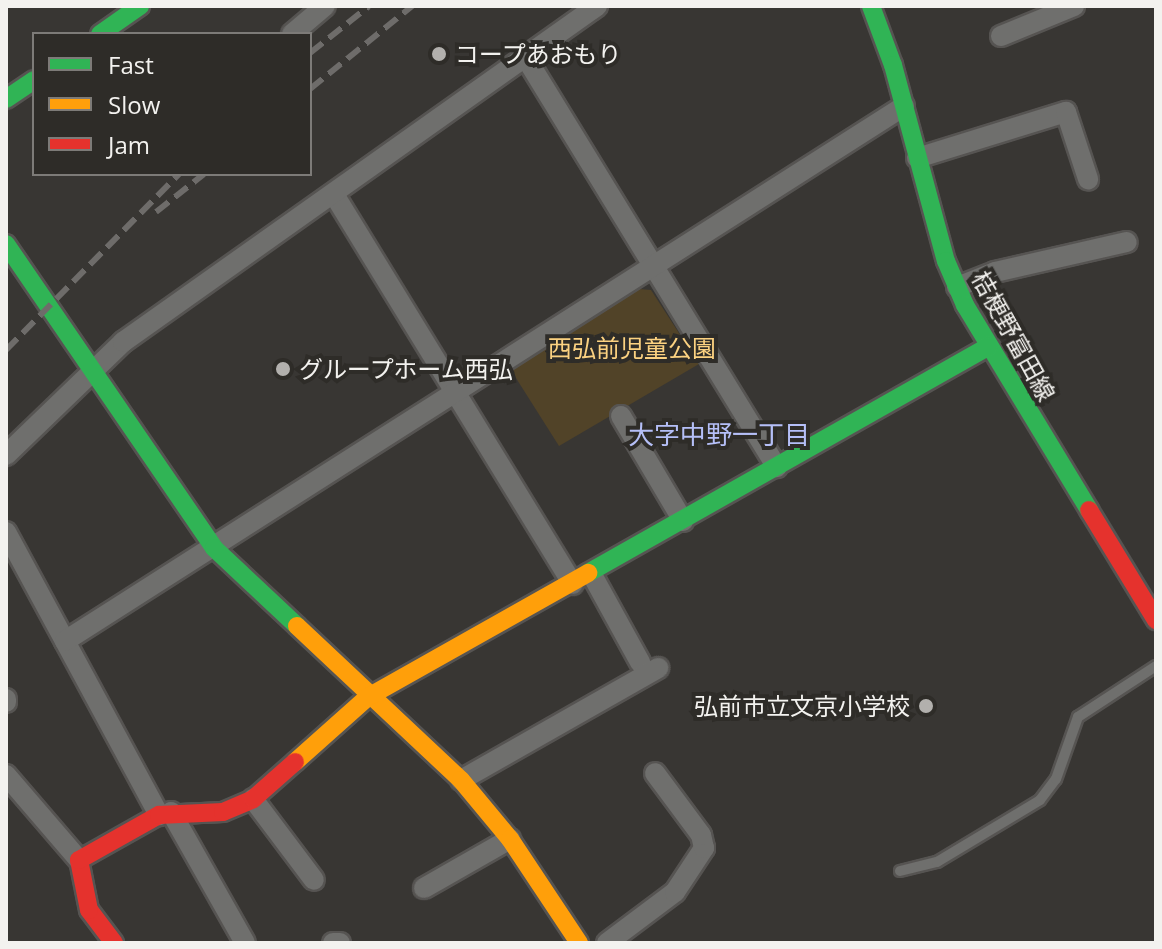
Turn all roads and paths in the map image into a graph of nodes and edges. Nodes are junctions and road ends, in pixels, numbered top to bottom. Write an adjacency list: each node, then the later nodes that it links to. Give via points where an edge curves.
1 (140, 6): 6 (street)
2 (325, 6): 7 (street)
3 (597, 6): 9 (street)
4 (871, 6): 12 (street, 桔梗野富田線)
5 (1074, 6): 8 (street)
6 (103, 32)
7 (294, 32)
8 (1001, 36)
9 (526, 58): 15 (street); 18 (street)
10 (32, 81): 11 (street)
11 (6, 99)
12 (904, 106): 13 (street, 桔梗野富田線); 18 (street)
13 (917, 158): 14 (street, via 1066,112); 19 (street, 桔梗野富田線)
14 (1088, 179)
15 (335, 196): 21 (street); 22 (street)
16 (1127, 242): 19 (street, via 995,272)
17 (10, 259): 21 (street)
18 (654, 265): 22 (street); 25 (street)
19 (957, 287): 20 (street, 桔梗野富田線)
20 (989, 346): 25 (street); 31 (street, 桔梗野富田線)
21 (92, 369): 24 (street); 28 (street)
22 (454, 390): 28 (street); 30 (street)
23 (621, 416): 26 (street)
24 (6, 455)
25 (777, 467): 26 (street)
26 (683, 521): 29 (street)
27 (6, 532): 32 (street)
28 (214, 548): 32 (street); 34 (street)
29 (591, 573): 30 (street); 37 (street, via 649,665)
30 (573, 584): 34 (street)
31 (1156, 620)
32 (65, 641): 39 (street)
33 (1156, 666): 42 (lane, via 1078,717 1056,779 1040,800 937,862)
34 (368, 697): 37 (street); 38 (street)
35 (655, 773): 50 (street, via 701,835 704,848 675,892)
36 (6, 775): 41 (street)
37 (461, 780): 40 (street)
38 (253, 799): 39 (street, via 223,812); 43 (street)
39 (165, 814): 41 (street); 46 (street)
40 (510, 839): 44 (street); 49 (street)
41 (79, 860): 45 (street, via 89,910)
42 (900, 871)
43 (314, 880)
44 (424, 888)
45 (114, 943)
46 (245, 943)
47 (333, 943): 48 (street)
48 (340, 943)
49 (579, 943)
50 (607, 943)

